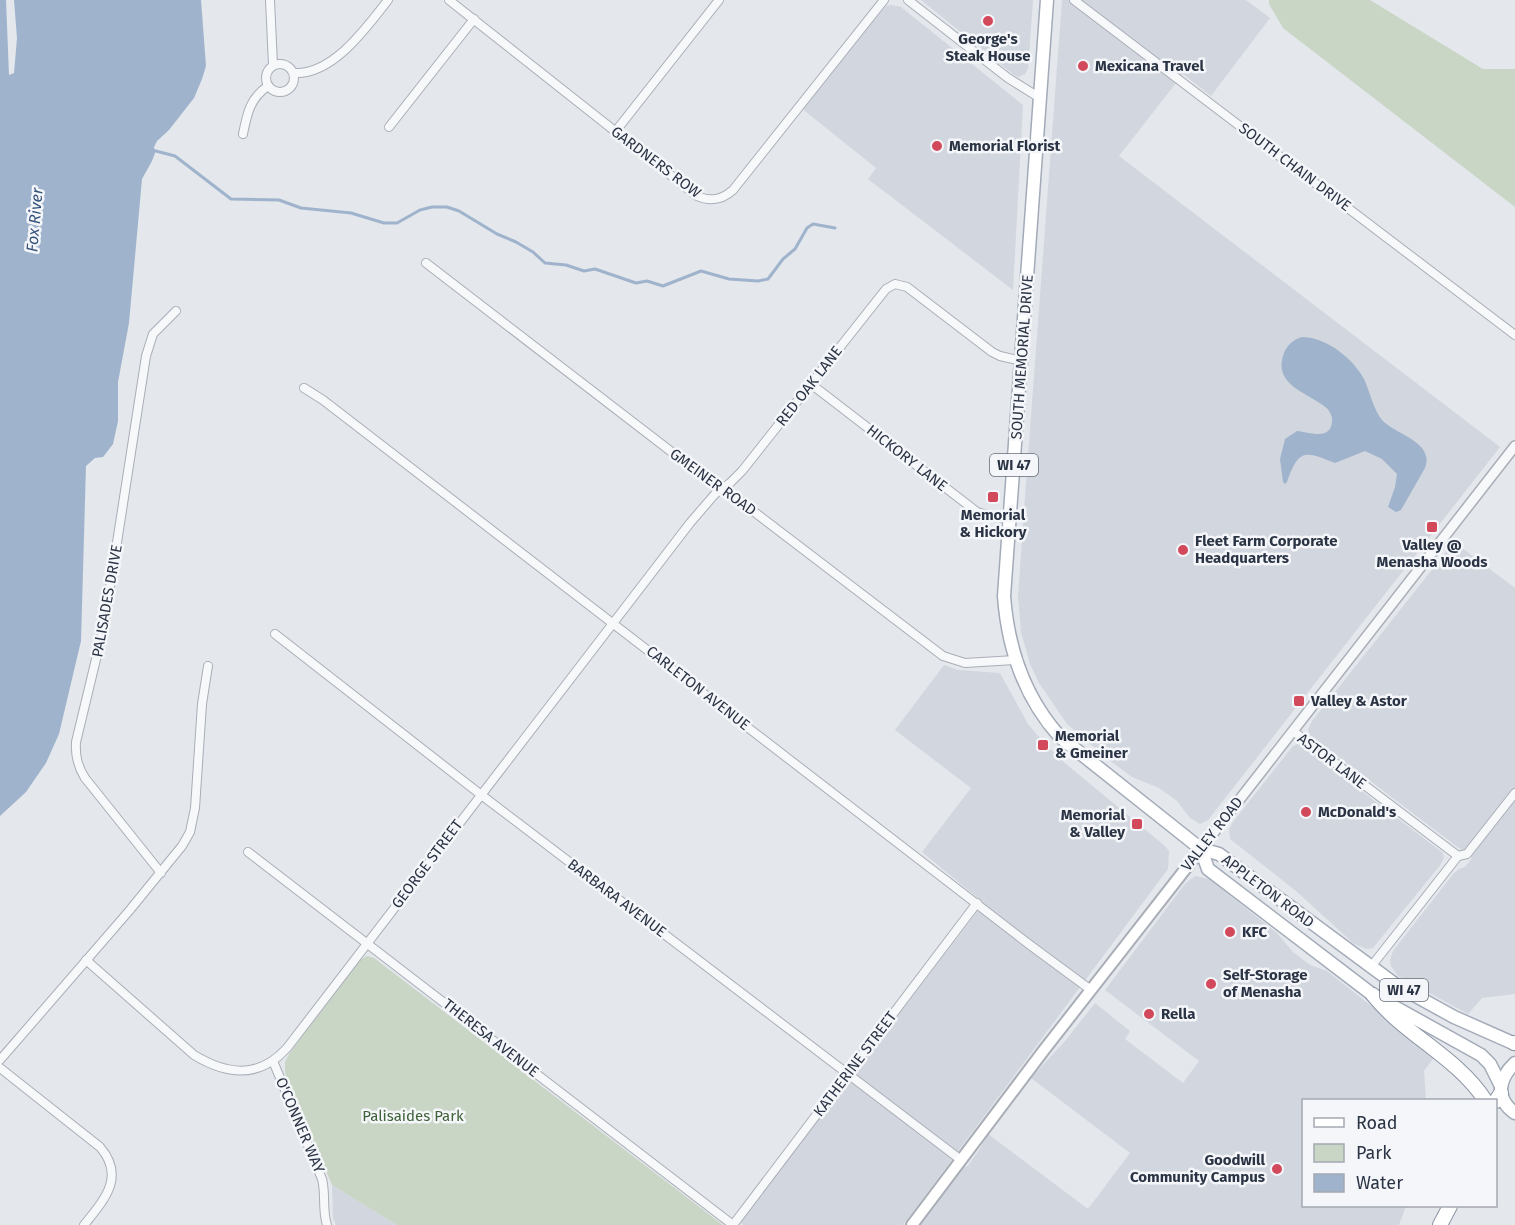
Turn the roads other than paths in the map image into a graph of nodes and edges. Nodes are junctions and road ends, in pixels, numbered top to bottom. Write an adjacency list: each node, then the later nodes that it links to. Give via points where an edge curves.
1 (270, 0): 10 (street)
2 (388, 0): 11 (street, via 345,50 322,65)
3 (449, 0): 9 (street, GARDNERS ROW)
4 (719, 0): 15 (street)
5 (884, 0): 15 (street, GARDNERS ROW, via 741,181 722,198 697,196)
6 (908, 0): 13 (street, via 1006,77)
7 (1047, 0): 13 (main road, SOUTH MEMORIAL DRIVE / WI 47)
8 (1074, 0): 19 (street, SOUTH CHAIN DRIVE)
9 (474, 19): 14 (street); 15 (street, GARDNERS ROW)
10 (273, 65): 11 (street, via 283,64); 12 (street, via 266,77)
11 (294, 73): 12 (street, via 294,82 285,92 275,92)
12 (268, 86): 16 (street, via 251,102)
13 (1040, 98): 20 (main road, SOUTH MEMORIAL DRIVE / WI 47)
14 (388, 127)
15 (615, 132)
16 (243, 134)
17 (426, 263): 24 (street, GMEINER ROAD)
18 (176, 310): 36 (street, PALISADES DRIVE, via 153,334 146,356 104,626 75,752 85,778)
19 (1515, 335)
20 (1022, 361): 21 (street, RED OAK LANE, via 992,352 907,287 895,284 886,290); 25 (main road, SOUTH MEMORIAL DRIVE / WI 47)
21 (811, 384): 24 (street, RED OAK LANE, via 742,471); 25 (street, HICKORY LANE, via 977,512)
22 (304, 388): 26 (street, CARLETON AVENUE)
23 (1515, 446): 30 (street, VALLEY ROAD)
24 (722, 489): 26 (street, GEORGE STREET, via 704,505); 28 (street, GMEINER ROAD, via 943,656 965,663)
25 (1010, 518): 28 (main road, SOUTH MEMORIAL DRIVE / WI 47, via 1004,596)
26 (613, 623): 32 (street, GEORGE STREET); 37 (street, CARLETON AVENUE)
27 (274, 634): 32 (street, BARBARA AVENUE)
28 (1015, 660): 33 (main road, SOUTH MEMORIAL DRIVE / WI 47, via 1035,705 1060,737)
29 (208, 666): 36 (street, via 192,824 182,846)
30 (1293, 731): 33 (street, VALLEY ROAD); 35 (street, ASTOR LANE)
31 (1515, 793): 35 (street, via 1467,854)
32 (480, 794): 38 (street, GEORGE STREET); 48 (street, BARBARA AVENUE)
33 (1201, 849): 40 (main road, APPLETON ROAD / WI 47, via 1219,854); 41 (main road, VALLEY ROAD); 42 (main road, APPLETON ROAD / WI 47, via 1208,869)
34 (248, 852): 38 (street, THERESA AVENUE)
35 (1458, 856): 40 (street)
36 (160, 873): 39 (street)
37 (977, 903): 41 (street, CARLETON AVENUE); 48 (street, KATHERINE STREET)
38 (367, 943): 45 (street, GEORGE STREET); 57 (street, THERESA AVENUE)
39 (86, 960): 44 (street); 45 (street, GEORGE STREET, via 194,1055 218,1067 239,1071)
40 (1370, 968): 43 (main road, APPLETON ROAD / WI 47, via 1432,1006)
41 (1091, 990): 52 (main road, VALLEY ROAD)
42 (1373, 995): 49 (main road, APPLETON ROAD, via 1481,1055 1490,1064); 50 (highway, via 1395,1019 1455,1066)
43 (1515, 1043)
44 (0, 1060)
45 (273, 1061): 54 (street, O'CONNER WAY, via 322,1179)
46 (1515, 1063): 49 (main road, via 1505,1074)
47 (0, 1068): 55 (street, via 100,1147 110,1160 111,1185)
48 (848, 1074): 52 (street, BARBARA AVENUE); 57 (street, KATHERINE STREET)
49 (1499, 1093): 51 (main road, APPLETON ROAD)
50 (1483, 1099)
51 (1515, 1113)
52 (961, 1160): 58 (main road, VALLEY ROAD)
53 (1449, 1207): 59 (highway)
54 (326, 1223): 56 (street)
55 (84, 1225)
56 (317, 1225)
57 (733, 1225)
58 (912, 1225)
59 (1440, 1225)

